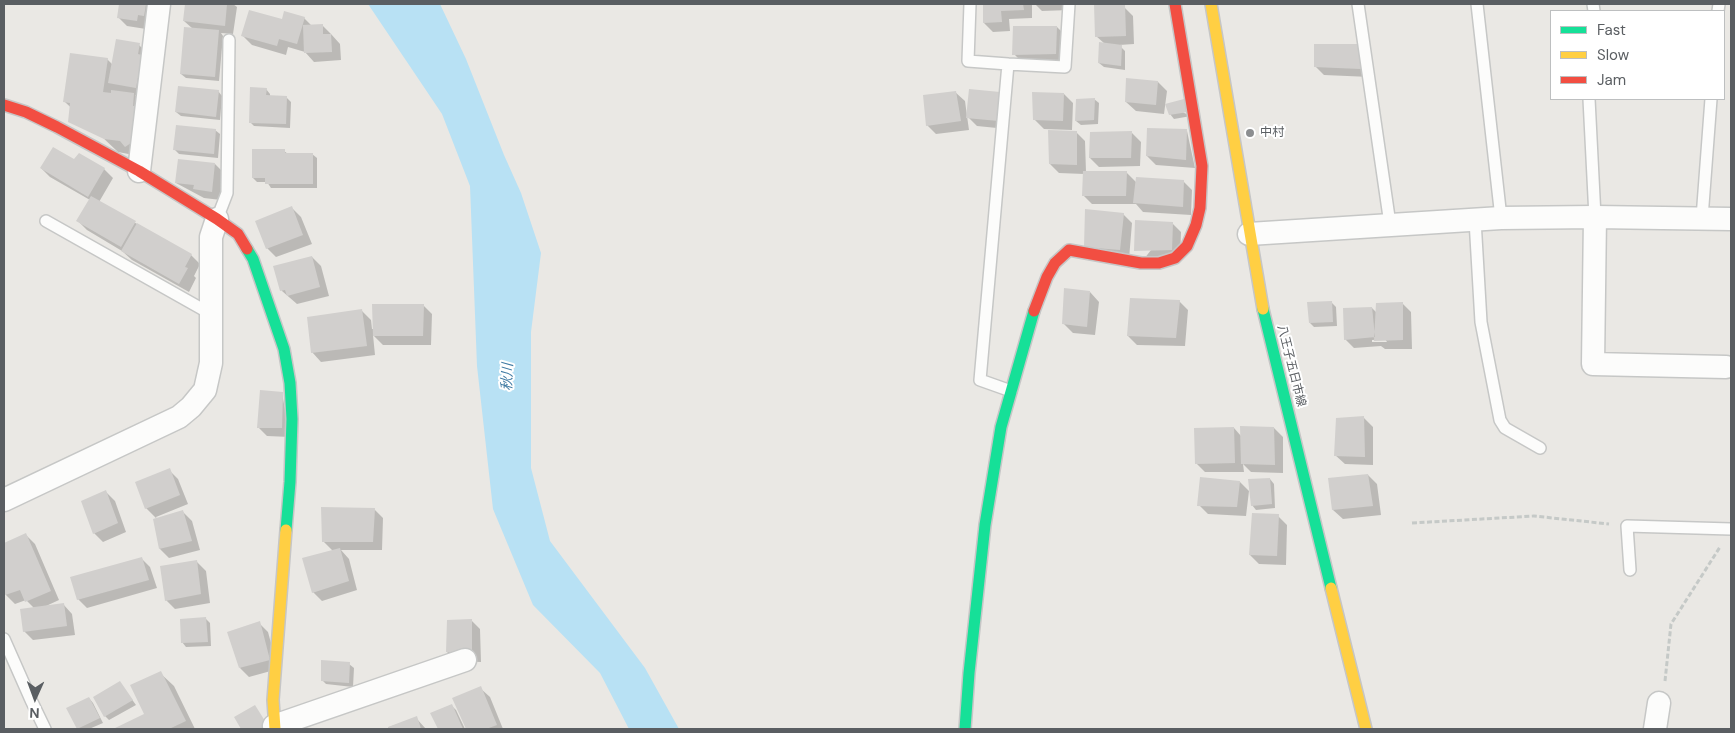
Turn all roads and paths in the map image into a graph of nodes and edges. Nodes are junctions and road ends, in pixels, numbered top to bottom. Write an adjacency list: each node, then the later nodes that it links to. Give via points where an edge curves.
1 (159, 4): 13 (street)
2 (970, 4): 9 (lane, via 968,60)
3 (1069, 4): 9 (lane, via 1065,66)
4 (1175, 4): 25 (street, via 1202,166 1200,208 1192,235 1187,246 1175,258 1159,263 1141,263 1069,250 1055,262 1030,321)
5 (1211, 4): 22 (street, 八王子五日市線)
6 (1358, 4): 21 (lane)
7 (1477, 4): 15 (lane)
8 (229, 40): 17 (lane, via 226,194)
9 (1008, 64): 25 (lane, via 980,380)
10 (1589, 100): 14 (lane)
11 (1712, 100): 16 (lane)
12 (4, 105): 13 (street, via 26,112)
13 (139, 171): 17 (street)
14 (1596, 217): 15 (street); 16 (street); 24 (street, via 1592,364)
15 (1501, 218): 19 (street)
16 (1702, 218): 18 (street)
17 (218, 219): 23 (street, via 212,238); 36 (street, via 238,234 253,259 284,349 290,383 290,482 273,700)
18 (1731, 219)
19 (1475, 220): 21 (street); 26 (lane, via 1481,322 1500,420 1505,428)
20 (46, 221): 23 (lane)
21 (1390, 224): 22 (street)
22 (1249, 234): 39 (street, 八王子五日市線, via 1263,310)
23 (211, 314): 27 (street, via 211,363 205,390 191,407 178,417)
24 (1726, 367)
25 (1011, 391): 38 (street, via 1001,427 984,525)
26 (1540, 448)
27 (4, 500)
28 (1412, 523): 29 (path, via 1534,516)
29 (1627, 526): 30 (lane); 32 (lane)
30 (1731, 529)
31 (1721, 545): 35 (path, via 1671,624 1664,697)
32 (1630, 570)
33 (4, 639): 37 (lane)
34 (465, 660): 36 (street)
35 (1659, 702): 40 (street)
36 (275, 728)
37 (45, 729)
38 (965, 729)
39 (1366, 729)
40 (1655, 729)

